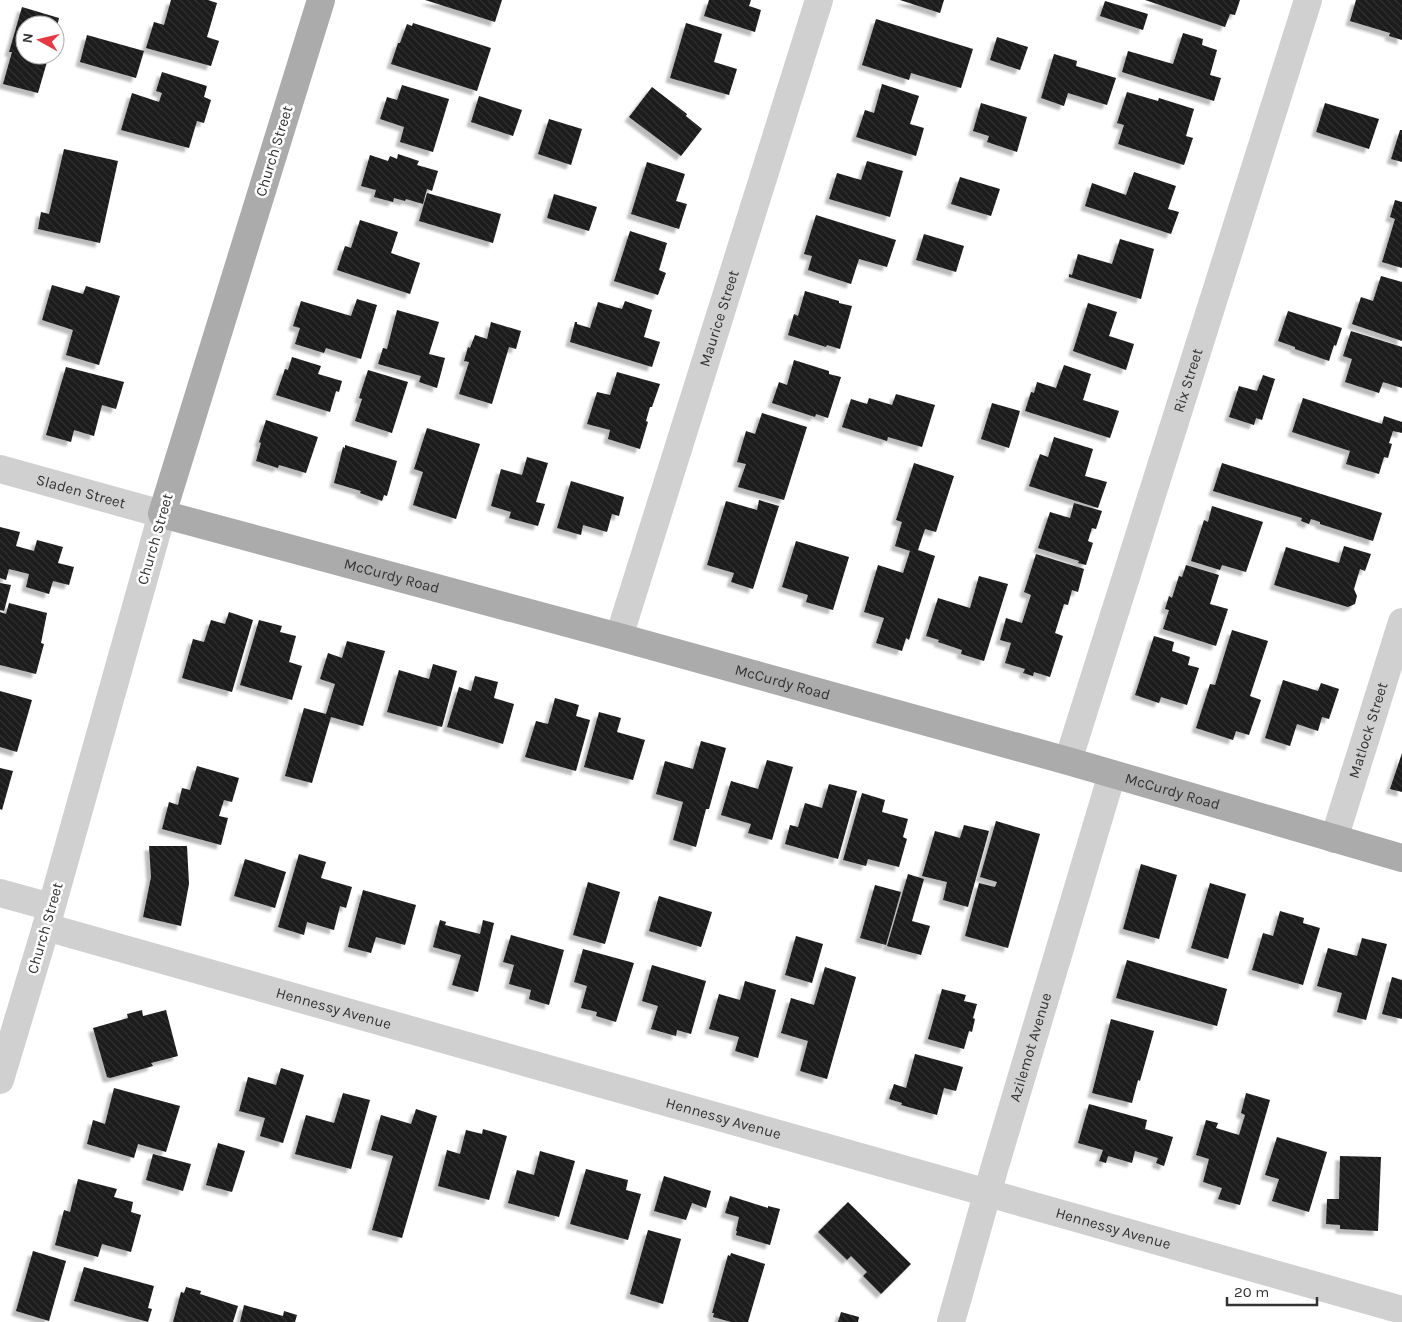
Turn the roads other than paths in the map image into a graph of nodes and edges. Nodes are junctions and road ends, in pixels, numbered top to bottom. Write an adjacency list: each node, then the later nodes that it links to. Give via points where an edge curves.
1 (321, 0): 5 (main road, Church Street)
2 (819, 0): 7 (street, Maurice Street)
3 (1308, 0): 8 (street, Rix Street)
4 (0, 469): 5 (street, Sladen Street)
5 (162, 514): 7 (main road, McCurdy Road); 13 (street, Church Street)
6 (1402, 622): 10 (street, Matlock Street)
7 (619, 637): 8 (main road, McCurdy Road)
8 (1068, 761): 9 (main road, McCurdy Road)
9 (1112, 774): 10 (main road, McCurdy Road); 15 (street, Azilemot Avenue)
10 (1334, 839): 11 (main road, McCurdy Road)
11 (1402, 858)
12 (0, 893): 13 (street, Hennessy Avenue)
13 (48, 917): 14 (street, Church Street); 15 (street, Hennessy Avenue)
14 (0, 1080)
15 (988, 1193): 16 (street, Hennessy Avenue); 17 (street, Azilemot Avenue)
16 (1402, 1310)
17 (951, 1322)

